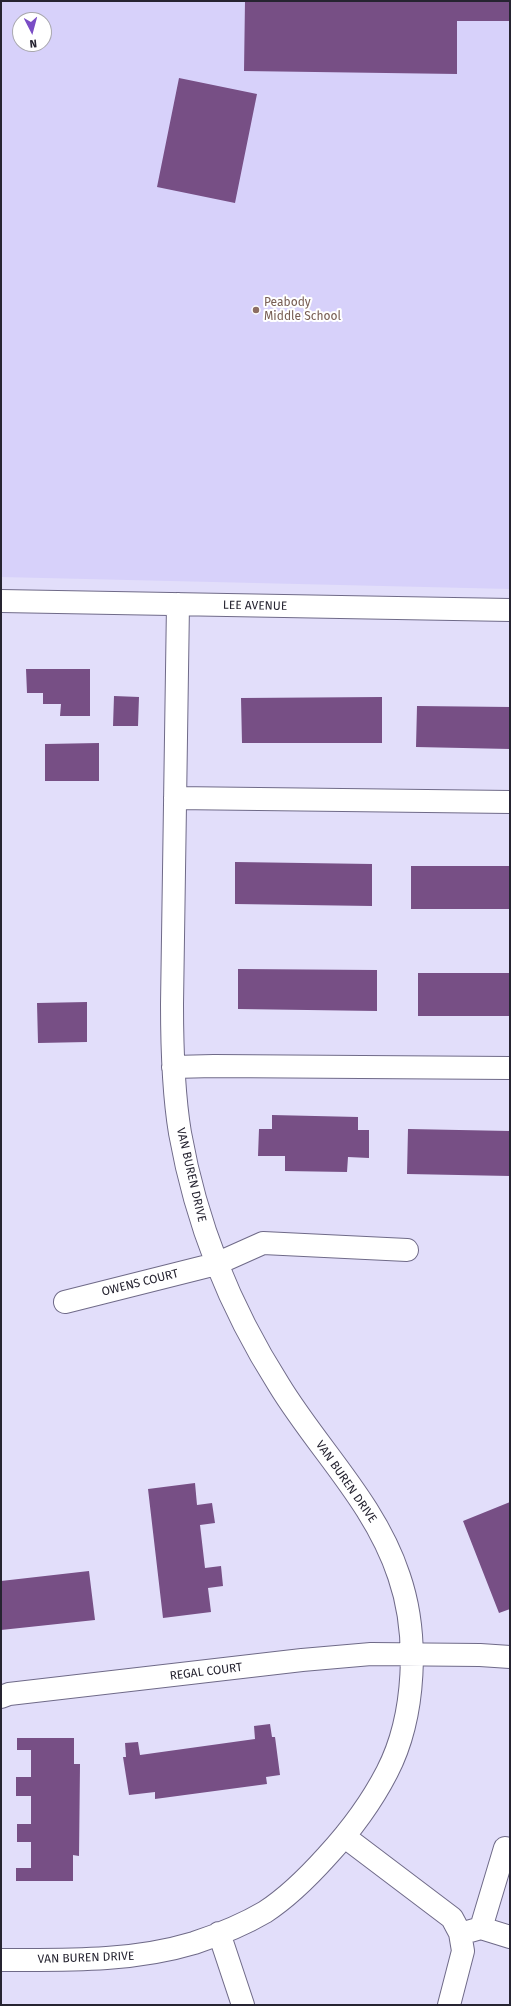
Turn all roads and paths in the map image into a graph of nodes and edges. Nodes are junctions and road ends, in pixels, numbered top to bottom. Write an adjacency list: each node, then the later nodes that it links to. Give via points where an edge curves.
1 (1, 601): 2 (street, LEE AVENUE)
2 (178, 604): 3 (street, LEE AVENUE); 4 (street, VAN BUREN DRIVE)
3 (510, 610)
4 (175, 798): 5 (street); 6 (street, VAN BUREN DRIVE)
5 (510, 802)
6 (173, 1068): 7 (street); 9 (street, VAN BUREN DRIVE, via 180,1132 193,1191)
7 (510, 1068)
8 (407, 1250): 9 (street, OWENS COURT, via 263,1243)
9 (216, 1264): 10 (street, OWENS COURT); 11 (street, VAN BUREN DRIVE, via 240,1317 279,1386 365,1504 383,1535 400,1576 410,1619)
10 (65, 1302)
11 (412, 1655): 12 (street, REGAL COURT, via 480,1655); 13 (street, REGAL COURT, via 371,1654 302,1660 9,1694); 14 (street, VAN BUREN DRIVE, via 408,1700 398,1744 388,1770 362,1815)
12 (510, 1658)
13 (1, 1697)
14 (345, 1837): 17 (street, VAN BUREN DRIVE, via 308,1877 268,1910); 18 (street, via 452,1918)
15 (510, 1849): 16 (street, via 505,1848)
16 (481, 1928): 18 (street); 19 (street)
17 (219, 1933): 20 (street, VAN BUREN DRIVE, via 193,1943 143,1955 93,1960); 21 (street)
18 (460, 1933): 22 (street, via 463,1951)
19 (510, 1937)
20 (1, 1960)
21 (243, 2005)
22 (449, 2005)

